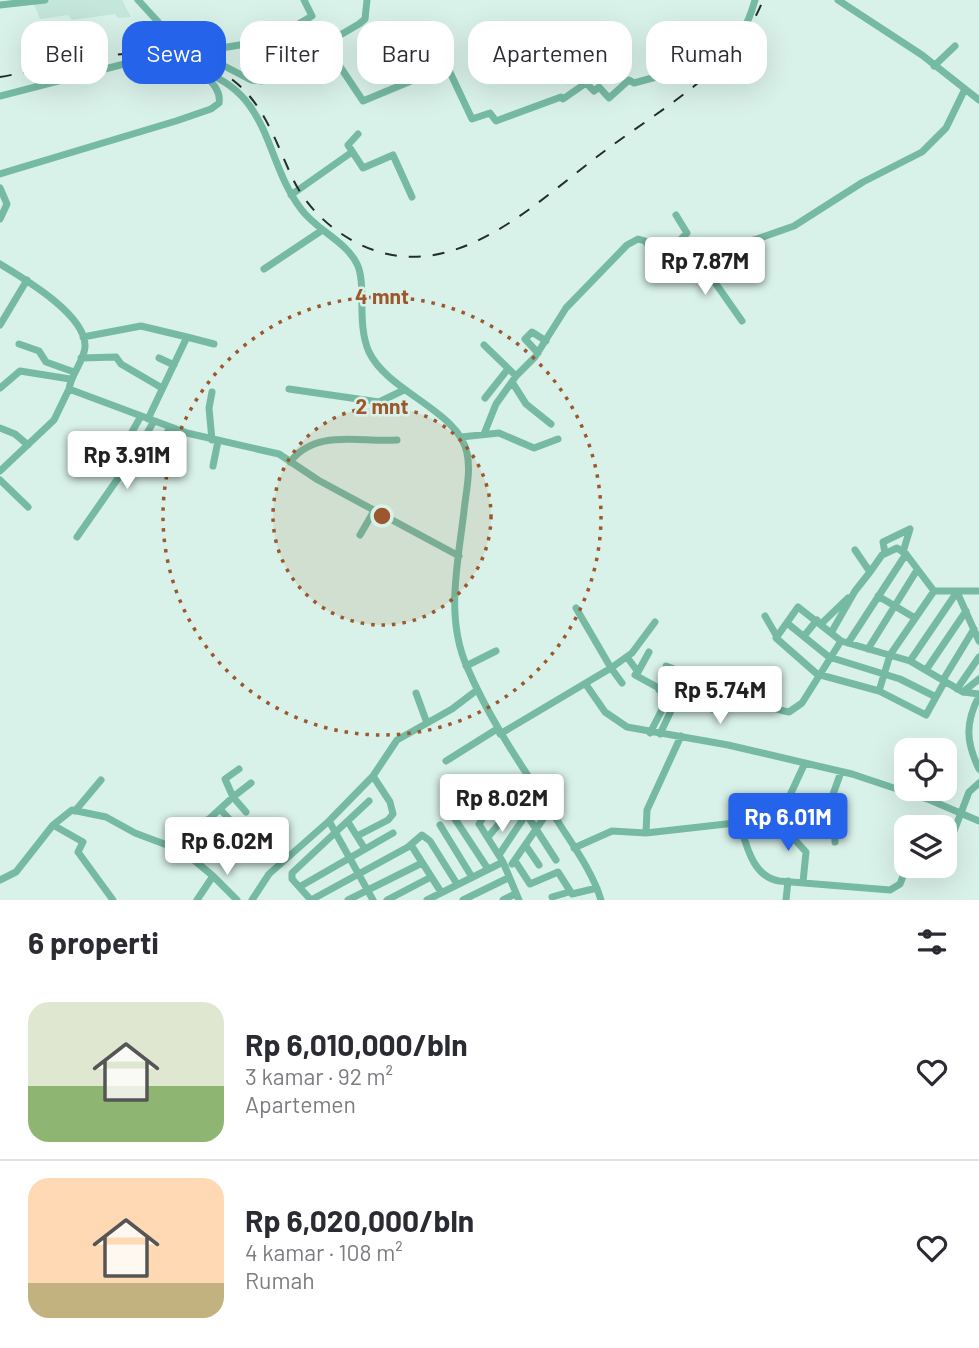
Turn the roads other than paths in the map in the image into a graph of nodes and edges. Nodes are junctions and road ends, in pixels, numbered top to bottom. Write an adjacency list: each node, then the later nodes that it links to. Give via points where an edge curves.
1 (46, 0): 7 (street)
2 (138, 0): 8 (street)
3 (304, 0): 11 (street, via 312,16 271,40)
4 (367, 0): 9 (street, via 363,21)
5 (755, 0): 14 (street, via 744,29 717,61 708,57 682,70 634,83 629,80 609,98 599,87 594,91 586,83 573,95 496,121 491,113 472,119 447,66 363,101)
6 (838, 0): 13 (street)
7 (0, 5)
8 (157, 21)
9 (343, 33)
10 (955, 46): 13 (street)
11 (226, 47)
12 (122, 65): 18 (street)
13 (934, 66): 17 (street)
14 (343, 71)
15 (226, 83): 24 (street, via 258,116)
16 (210, 84): 22 (street, via 220,98 211,109)
17 (964, 91): 19 (street); 29 (street, via 946,128 922,152 793,226 764,238)
18 (0, 96)
19 (979, 100)
20 (358, 134): 21 (street, via 348,145)
21 (352, 152): 24 (street); 25 (street, via 365,169 394,155)
22 (0, 174)
23 (0, 188): 27 (street, via 6,200)
24 (291, 195): 28 (street, via 297,209)
25 (412, 197)
26 (676, 215): 30 (street, via 687,233)
27 (0, 219)
28 (321, 231): 32 (street); 53 (street, via 359,266 360,313 370,353)
29 (695, 254): 30 (street, via 675,272); 34 (street)
30 (664, 256): 38 (street, via 657,257 643,239 632,242 566,308)
31 (0, 264): 33 (street)
32 (264, 269)
33 (27, 280): 35 (street); 36 (street, via 62,307)
34 (742, 321)
35 (0, 325)
36 (83, 337): 37 (street, via 141,326); 43 (street)
37 (187, 337): 40 (street); 45 (street)
38 (546, 341): 42 (street); 42 (street, via 532,332 525,340)
39 (19, 344): 47 (street, via 39,351 46,362)
40 (214, 344)
41 (484, 345): 46 (street)
42 (538, 353): 48 (street)
43 (81, 358): 47 (street); 50 (street, via 116,357)
44 (159, 358): 45 (street)
45 (174, 365): 50 (street)
46 (509, 369): 48 (street); 55 (street)
47 (72, 375): 49 (street, via 20,371); 51 (street)
48 (514, 379): 57 (street, via 526,404); 60 (street, via 487,421)
49 (0, 388)
50 (162, 388): 56 (street)
51 (69, 389): 56 (street); 65 (street, via 56,417)
52 (289, 389): 53 (street, via 379,402)
53 (404, 390): 61 (street)
54 (212, 392): 64 (street, via 209,408)
55 (485, 398)
56 (148, 419): 58 (street); 66 (street); 66 (street, via 124,446)
57 (551, 424)
58 (170, 427): 64 (street); 67 (street)
59 (0, 428): 65 (street)
60 (484, 434): 61 (street); 62 (street, via 501,433 534,448)
61 (461, 437): 79 (street, via 469,474)
62 (558, 439)
63 (397, 440): 68 (street, via 322,440 304,446)
64 (215, 441): 68 (street, via 261,448); 69 (street)
65 (28, 445): 70 (street)
66 (135, 454): 75 (street)
67 (154, 458)
68 (290, 462): 73 (street)
69 (213, 466)
70 (0, 471)
71 (0, 480): 72 (street)
72 (27, 507)
73 (374, 511): 74 (street); 79 (street)
74 (360, 535)
75 (77, 537)
76 (855, 550): 81 (street)
77 (885, 553): 78 (street, via 897,548); 78 (street, via 884,542 910,529); 81 (street)
78 (905, 553): 80 (street); 86 (street)
79 (459, 556): 109 (street, via 453,602)
80 (916, 570): 83 (street); 87 (street)
81 (870, 572): 82 (street)
82 (855, 591): 93 (street); 96 (street)
83 (934, 592): 84 (street); 91 (street)
84 (957, 592): 85 (street); 89 (street); 108 (street)
85 (979, 592)
86 (878, 596): 87 (street); 100 (street)
87 (894, 606): 91 (street); 101 (street)
88 (576, 608): 110 (street)
89 (966, 611): 95 (street); 111 (street)
90 (765, 616): 97 (street)
91 (915, 618): 104 (street)
92 (655, 622): 105 (street)
93 (819, 622): 94 (street, via 798,607); 96 (street); 98 (street)
94 (787, 623): 97 (street); 98 (street)
95 (974, 629): 99 (street); 118 (street)
96 (831, 633): 100 (street)
97 (776, 635): 113 (street, via 777,641)
98 (804, 636): 106 (street)
99 (979, 641)
100 (844, 642): 101 (street); 106 (street)
101 (868, 649): 104 (street)
102 (496, 651): 109 (street)
103 (649, 652): 105 (street, via 638,672)
104 (890, 655): 108 (street); 112 (street)
105 (627, 657): 110 (street)
106 (829, 657): 112 (street); 113 (street)
107 (979, 657): 123 (street)
108 (910, 660): 111 (street)
109 (466, 666): 121 (street)
110 (611, 668): 119 (street); 120 (street)
111 (926, 670): 118 (street)
112 (884, 673): 124 (street); 129 (street)
113 (817, 674): 124 (street); 126 (street, via 802,703 789,712)
114 (635, 676): 122 (street)
115 (687, 676): 122 (street, via 668,667); 126 (street); 128 (street)
116 (979, 679): 123 (street)
117 (739, 680): 126 (street)
118 (944, 680): 123 (street); 129 (street)
119 (622, 683)
120 (587, 686): 131 (street); 132 (street, via 614,719)
121 (477, 690): 130 (street); 131 (street)
122 (659, 690): 128 (street)
123 (960, 690): 127 (street)
124 (879, 691): 129 (street, via 926,715)
125 (416, 693): 130 (street)
126 (730, 695): 128 (street, via 717,712)
127 (979, 695): 138 (street, via 967,739)
128 (675, 696): 132 (street); 133 (street)
129 (936, 698)
130 (427, 723): 140 (street, via 397,740)
131 (499, 732): 135 (street); 150 (street)
132 (650, 733): 133 (street)
133 (660, 734): 134 (street)
134 (681, 736): 136 (street); 169 (street, via 648,810)
135 (446, 761)
136 (804, 765): 139 (street); 164 (street, via 784,811)
137 (239, 769): 145 (street, via 225,779)
138 (979, 769)
139 (841, 772): 144 (street); 174 (street, via 827,811 834,815)
140 (373, 776): 158 (street); 172 (street, via 393,814)
141 (101, 780): 151 (street)
142 (251, 783): 145 (street)
143 (979, 783): 153 (street)
144 (894, 786)
145 (233, 797): 149 (street); 152 (street)
146 (369, 801): 160 (street)
147 (937, 801): 153 (street)
148 (491, 805): 173 (street, via 480,824)
149 (219, 809): 156 (street); 157 (street)
150 (550, 810): 166 (street); 178 (street)
151 (75, 811): 162 (street); 180 (street, via 106,817)
152 (246, 811)
153 (961, 811): 159 (street); 161 (street)
154 (451, 813): 187 (street)
155 (527, 813): 166 (street); 173 (street, via 515,801); 186 (street)
156 (207, 820): 167 (street); 170 (street)
157 (231, 821)
158 (329, 821): 171 (street); 207 (street, via 269,874)
159 (979, 821)
160 (348, 822): 171 (street); 172 (street)
161 (957, 822)
162 (53, 825): 193 (street, via 16,872); 204 (street, via 83,842 78,852)
163 (440, 825): 191 (street)
164 (769, 826): 165 (street); 195 (street, via 806,852)
165 (741, 828): 169 (street, via 731,822); 194 (street, via 749,854 766,876)
166 (537, 829): 177 (street); 182 (street)
167 (195, 832): 175 (street); 180 (street)
168 (393, 833): 179 (street)
169 (646, 833): 178 (street, via 612,831)
170 (219, 834)
171 (336, 834): 181 (street); 197 (street, via 292,873)
172 (357, 836): 179 (street)
173 (488, 838): 186 (street)
174 (835, 842)
175 (207, 845)
176 (411, 845): 184 (street); 188 (street); 196 (street, via 425,836)
177 (526, 846): 183 (street); 185 (street)
178 (574, 848): 198 (street)
179 (365, 849): 181 (street)
180 (183, 851): 189 (street)
181 (349, 857): 188 (street); 197 (street)
182 (556, 860)
183 (515, 861): 186 (street); 200 (street, via 529,883 558,872)
184 (422, 863): 190 (street); 199 (street)
185 (539, 865)
186 (504, 866): 187 (street); 202 (street); 213 (street)
187 (488, 869): 191 (street)
188 (359, 875): 199 (street); 208 (street)
189 (213, 876): 205 (street); 206 (street)
190 (431, 877): 201 (street); 211 (street)
191 (472, 877): 196 (street)
192 (902, 878): 195 (street, via 890,890)
193 (0, 880)
194 (789, 881): 195 (street); 216 (street)
195 (803, 882)
196 (457, 884): 201 (street)
197 (301, 886): 208 (street)
198 (597, 888): 200 (street); 215 (street)
199 (368, 890): 209 (street); 210 (street)
200 (569, 892): 203 (street)
201 (439, 896): 212 (street)
202 (517, 897): 214 (street)
203 (550, 899)
204 (113, 900)
205 (197, 900)
206 (237, 900)
207 (252, 900)
208 (311, 900)
209 (348, 900)
210 (373, 900)
211 (387, 900)
212 (427, 900)
213 (464, 900)
214 (503, 900)
215 (601, 900)
216 (786, 900)

